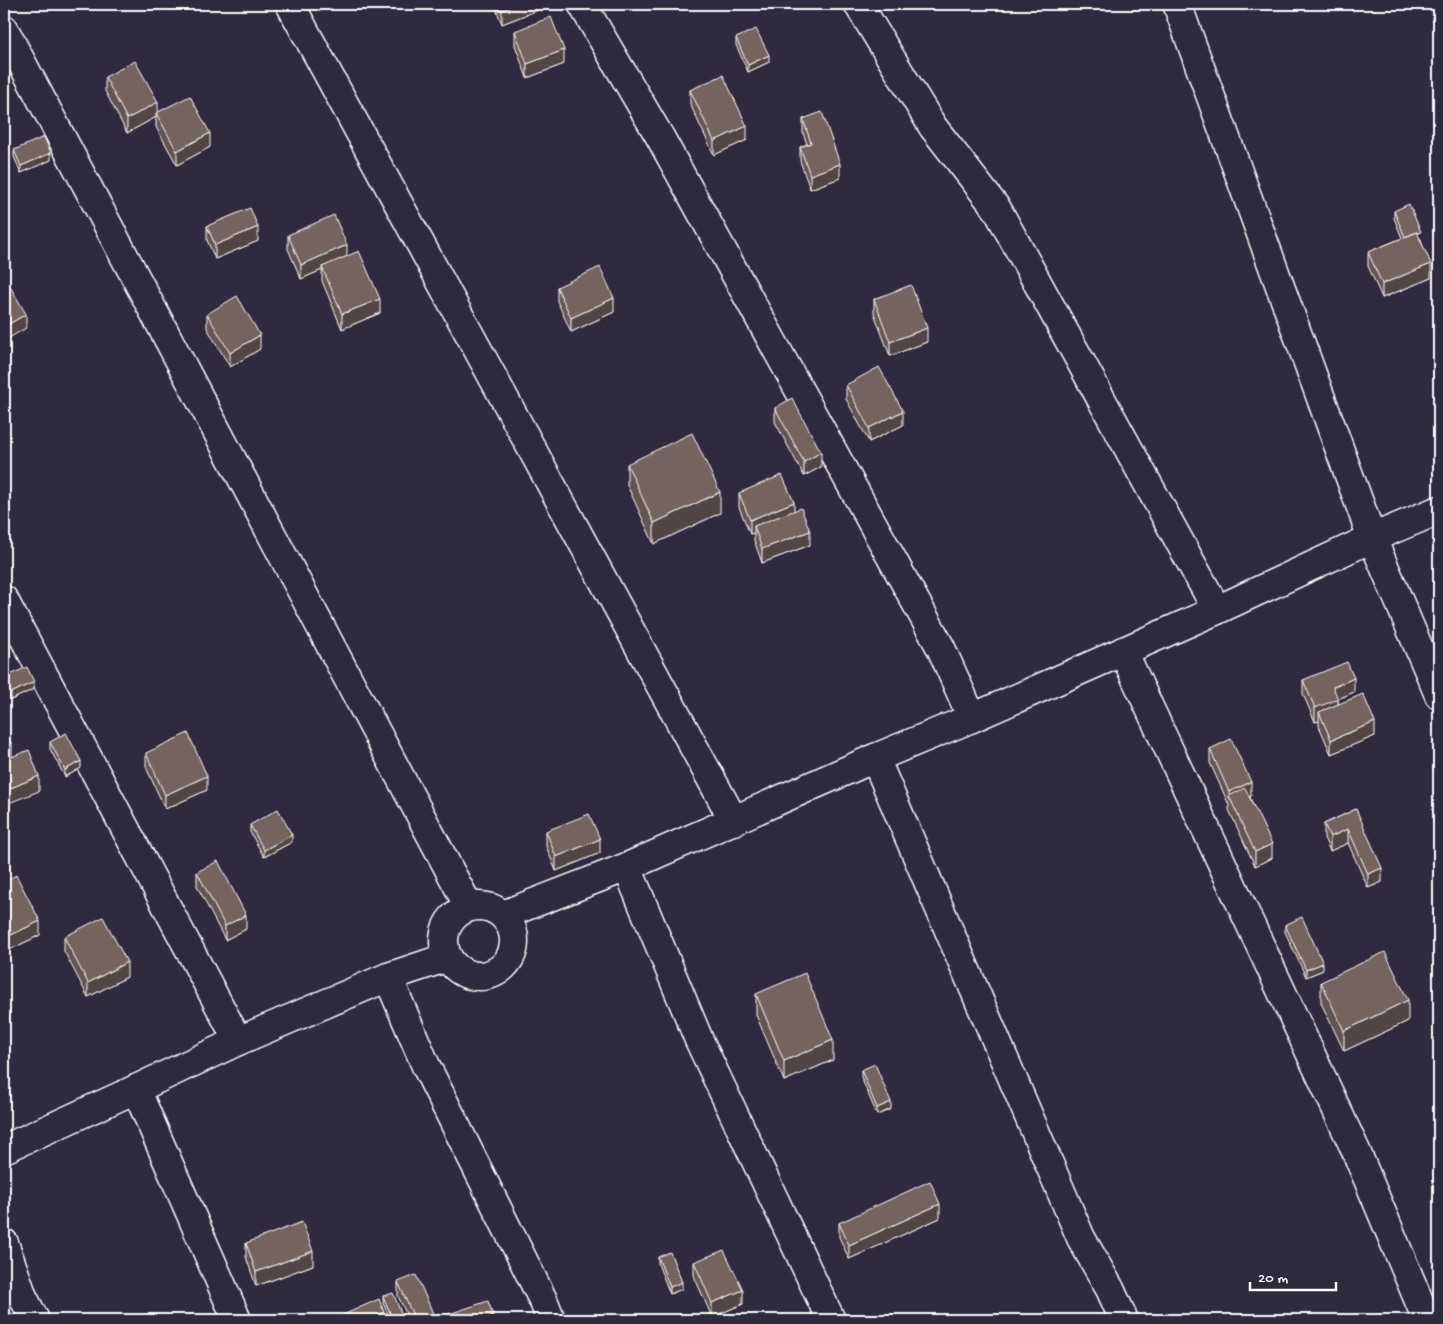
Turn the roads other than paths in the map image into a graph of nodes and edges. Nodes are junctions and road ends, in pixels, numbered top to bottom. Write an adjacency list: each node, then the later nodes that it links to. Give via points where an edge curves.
1 (290, 4): 14 (street)
2 (582, 4): 12 (street, via 936,639)
3 (858, 4): 9 (street, via 933,127 997,209)
4 (1177, 4): 7 (street)
5 (4, 29): 16 (street)
6 (1439, 510): 7 (street)
7 (1372, 538): 9 (street); 11 (street)
8 (4, 600): 20 (street)
9 (1217, 610): 10 (street)
10 (1123, 651): 12 (street); 29 (street, via 1356,1151)
11 (1439, 695)
12 (972, 718): 13 (street)
13 (874, 758): 14 (street); 28 (street, via 1081,1238)
14 (734, 820): 15 (street)
15 (627, 867): 17 (street); 27 (street, via 699,1040)
16 (469, 908): 17 (street, via 493,908); 18 (street, via 458,913 445,933)
17 (503, 915): 18 (street, via 514,936 513,948 501,969 490,975 478,976 466,973)
18 (448, 957): 19 (street)
19 (388, 977): 20 (street); 26 (street, via 426,1066)
20 (238, 1041): 21 (street)
21 (136, 1089): 22 (street); 25 (street)
22 (5, 1146)
23 (4, 1243): 24 (street)
24 (35, 1320)
25 (237, 1320)
26 (551, 1320)
27 (831, 1320)
28 (1124, 1320)
29 (1427, 1320)

